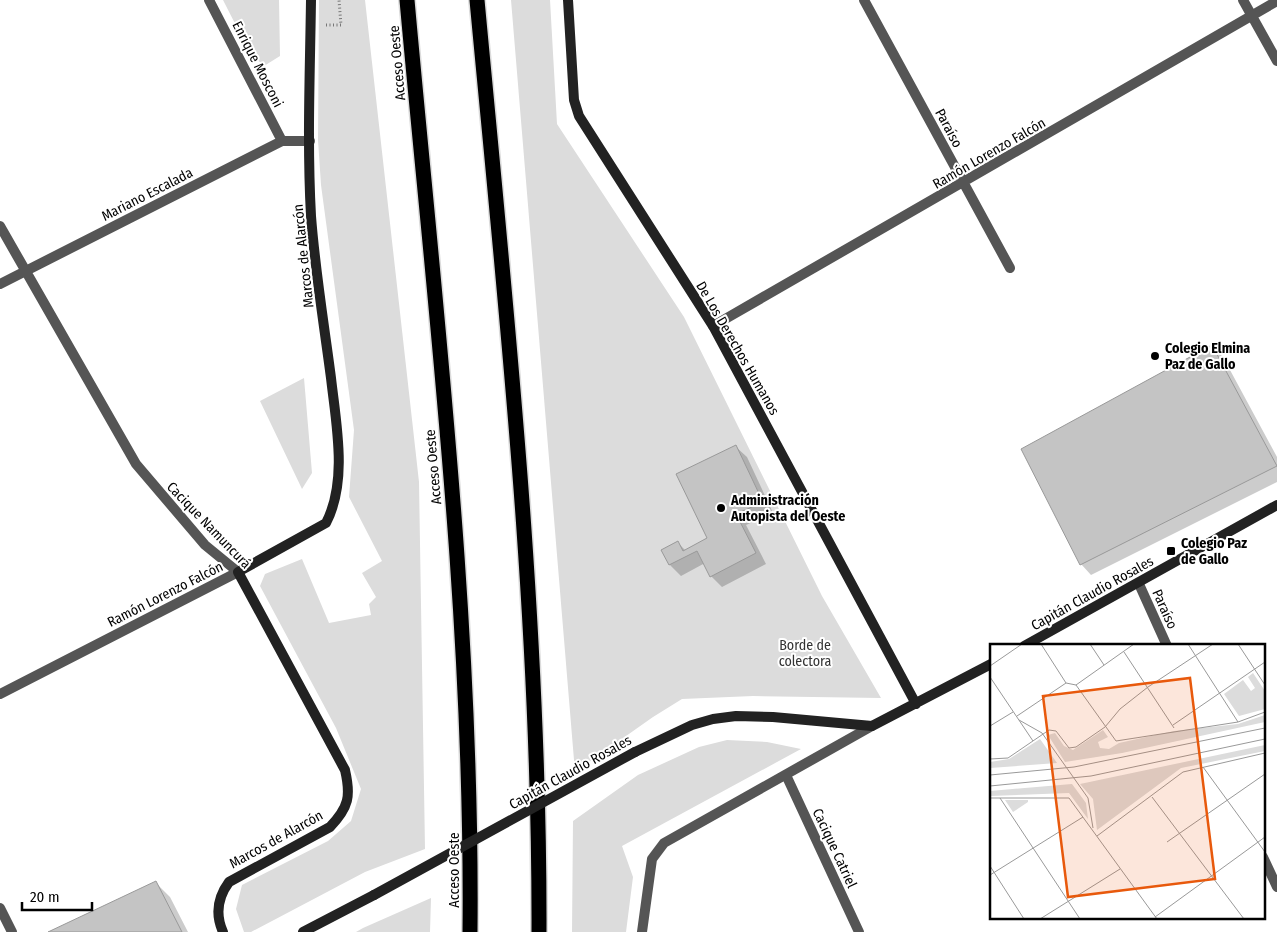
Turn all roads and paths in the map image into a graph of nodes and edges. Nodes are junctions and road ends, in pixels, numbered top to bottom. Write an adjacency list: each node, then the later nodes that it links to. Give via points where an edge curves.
1 (209, 0): 13 (street, Enrique Mosconi)
2 (311, 0): 11 (street, Marcos de Alarcón)
3 (339, 0): 11 (path, via 341,25)
4 (407, 0): 39 (highway, Acceso Oeste, via 461,630 470,794)
5 (477, 0): 40 (highway, via 522,495 535,695)
6 (568, 0): 20 (street, De Los Derechos Humanos, via 574,100 579,116)
7 (864, 0): 15 (street, Paraíso)
8 (1243, 0): 10 (street)
9 (1277, 1): 10 (street, Ramón Lorenzo Falcón)
10 (1252, 16): 12 (street); 15 (street, Ramón Lorenzo Falcón)
11 (310, 26): 14 (street, Marcos de Alarcón)
12 (1277, 61)
13 (282, 141): 14 (street, Mariano Escalada); 18 (street, Mariano Escalada)
14 (310, 141): 22 (street, Marcos de Alarcón, via 312,217 338,444)
15 (964, 183): 17 (street, Paraíso); 20 (street, Ramón Lorenzo Falcón)
16 (0, 226): 18 (street, Cacique Namuncurá)
17 (1010, 268)
18 (25, 272): 19 (street, Mariano Escalada); 23 (street, Cacique Namuncurá, via 136,464 204,544)
19 (0, 284)
20 (713, 326): 29 (street, De Los Derechos Humanos)
21 (1277, 506): 24 (street, Capitán Claudio Rosales)
22 (334, 509): 23 (street, Ramón Lorenzo Falcón, via 326,523 315,531)
23 (238, 572): 28 (street, Ramón Lorenzo Falcón); 32 (street, Cacique Namuncurá, via 345,770)
24 (1139, 584): 25 (street, Capitán Claudio Rosales); 26 (street, Paraíso)
25 (1028, 644)
26 (1166, 644)
27 (990, 665): 29 (street)
28 (0, 694)
29 (916, 704): 30 (street)
30 (872, 726): 31 (street); 38 (street, Capitán Claudio Rosales, bridge, via 763,716 736,716 692,725 635,752)
31 (786, 775): 41 (street, via 672,838 657,850 652,859); 42 (street, Cacique Catriel)
32 (348, 800): 37 (street, Marcos de Alarcón, via 343,814 330,827 230,882 218,905 218,921)
33 (1264, 859): 34 (street)
34 (1277, 887)
35 (0, 908): 36 (street)
36 (12, 932)
37 (223, 932)
38 (303, 932)
39 (470, 932)
40 (539, 932)
41 (642, 932)
42 (859, 932)

